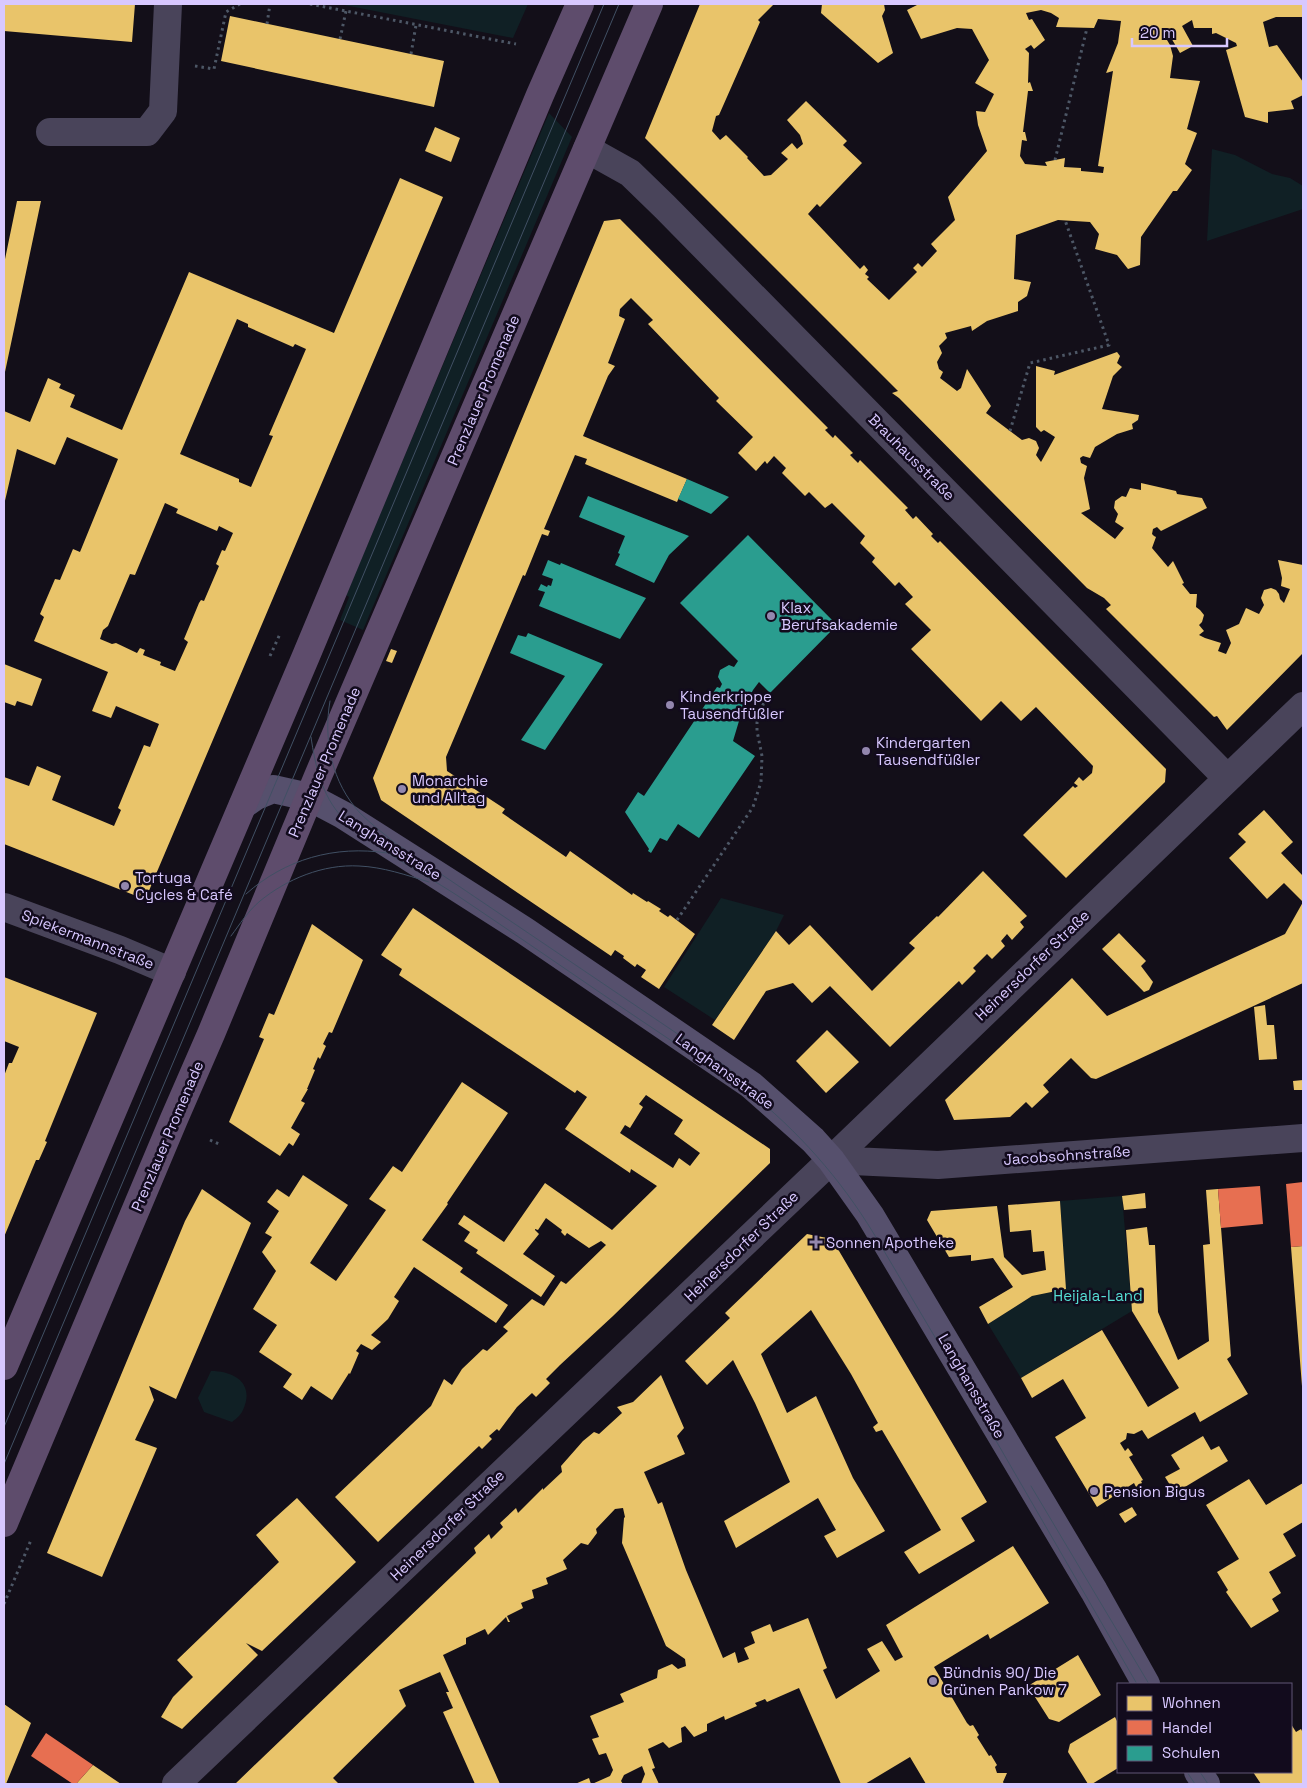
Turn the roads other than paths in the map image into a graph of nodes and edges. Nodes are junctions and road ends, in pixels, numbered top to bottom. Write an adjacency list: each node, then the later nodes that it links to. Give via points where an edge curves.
1 (168, 4): 4 (street, via 163,111 147,132)
2 (580, 4): 9 (main road)
3 (649, 4): 5 (main road, Prenzlauer Promenade)
4 (50, 132)
5 (587, 149): 7 (street, Brauhausstraße, via 630,174 665,207); 8 (main road, Prenzlauer Promenade)
6 (1303, 706): 7 (street, Heinersdorfer Straße)
7 (1227, 778): 13 (street, Heinersdorfer Straße)
8 (309, 797): 9 (street, Langhansstraße, via 273,789); 13 (street, Langhansstraße, via 343,815 525,931 751,1086 813,1140); 15 (main road, Prenzlauer Promenade)
9 (243, 805): 11 (main road)
10 (4, 906): 11 (street, Spiekermannstraße)
11 (172, 972): 14 (main road)
12 (1303, 1138): 13 (street, Jacobsohnstraße, via 938,1165)
13 (830, 1160): 16 (street, Langhansstraße, via 875,1223); 18 (street, Heinersdorfer Straße)
14 (4, 1366)
15 (4, 1523)
16 (1145, 1683)
17 (1199, 1773): 19 (street)
18 (176, 1784)
19 (1206, 1784)

